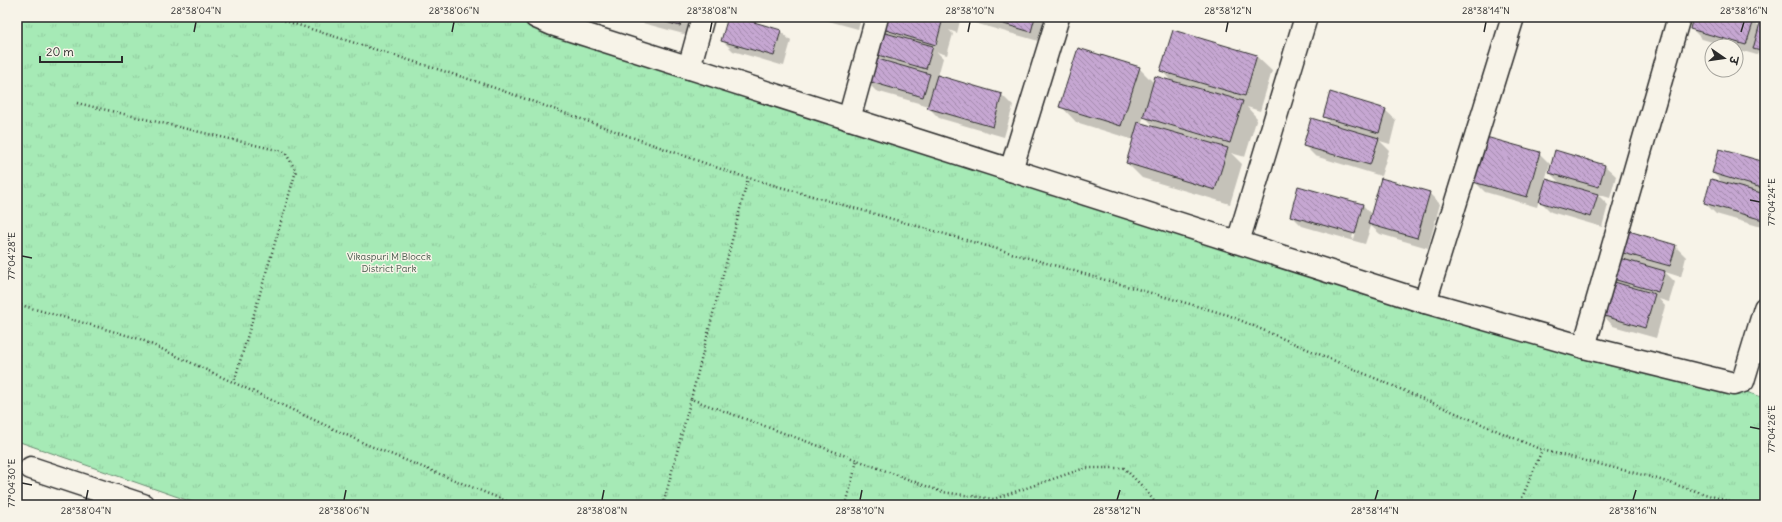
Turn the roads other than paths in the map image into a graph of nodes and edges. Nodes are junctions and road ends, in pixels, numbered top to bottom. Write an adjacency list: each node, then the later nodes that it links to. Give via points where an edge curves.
1 (536, 17): 8 (street, via 544,22)
2 (703, 17): 8 (street)
3 (877, 17): 9 (street)
4 (1058, 17): 10 (street)
5 (1306, 17): 11 (street)
6 (1513, 17): 12 (street)
7 (1679, 17): 14 (street)
8 (689, 68): 9 (street)
9 (849, 119): 10 (street)
10 (1011, 170): 11 (street)
11 (1238, 242): 12 (street)
12 (1425, 302): 14 (street)
13 (1765, 308): 14 (street, via 1743,381 1737,384)
14 (1584, 347)
15 (31, 468): 16 (street)
16 (143, 505)

